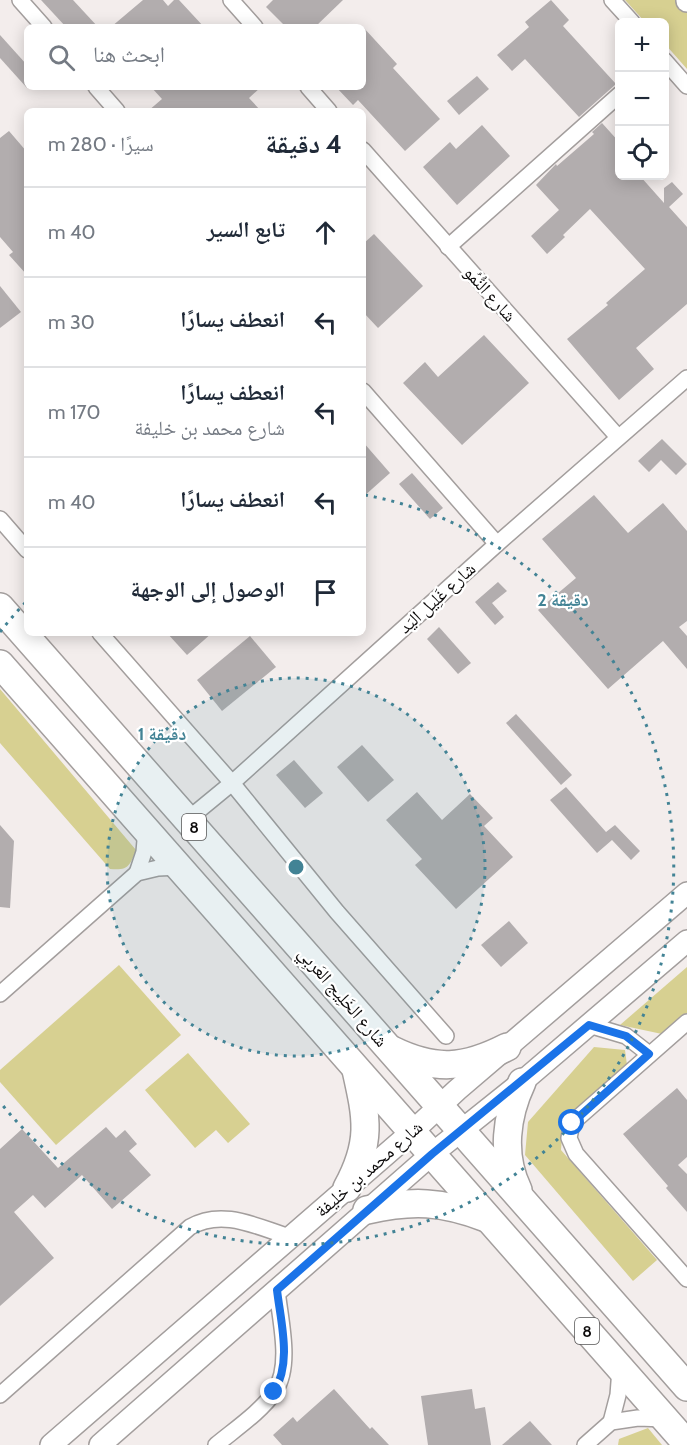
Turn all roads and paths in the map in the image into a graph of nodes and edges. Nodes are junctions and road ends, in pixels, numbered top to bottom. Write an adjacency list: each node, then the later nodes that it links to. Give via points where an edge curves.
1 (20, 0): 5 (street)
2 (231, 0): 6 (street)
3 (612, 0): 4 (street)
4 (628, 18)
5 (41, 24)
6 (252, 24)
7 (669, 66): 8 (street)
8 (687, 86)
9 (99, 90): 12 (street)
10 (311, 90): 13 (street)
11 (615, 103): 15 (street)
12 (114, 108)
13 (326, 108)
14 (366, 153): 15 (street, شارع النُّمُو)
15 (448, 247): 18 (street, شارع النُّمُو)
16 (687, 378): 18 (street, شارع غَلِيل اليَد)
17 (366, 394): 20 (street)
18 (618, 437): 20 (street, شارع غَلِيل اليَد)
19 (0, 519): 21 (street)
20 (497, 544): 27 (street, شارع غَلِيل اليَد)
21 (24, 547)
22 (0, 607): 23 (highway, شارع الخَلِيج العَربِي / 8)
23 (24, 634)
24 (25, 636): 28 (highway, شارع الخَلِيج العَربِي / 8)
25 (103, 636): 27 (street)
26 (0, 664): 29 (highway, شارع الخَلِيج العَربِي / 8)
27 (232, 783): 28 (street, شارع غَلِيل اليَد); 37 (street, via 337,912)
28 (187, 820): 39 (highway, شارع الخَلِيج العَربِي / 8)
29 (146, 829): 30 (highway, شارع الخَلِيج العَربِي / 8); 31 (street)
30 (180, 867): 31 (street); 41 (highway, شارع الخَلِيج العَربِي / 8)
31 (137, 873): 34 (street)
32 (687, 892): 38 (main road, شارع محمد بن خليفة)
33 (687, 941): 36 (main road, شارع محمد بن خليفة)
34 (0, 994)
35 (687, 1022): 40 (street)
36 (589, 1025): 40 (street, via 626,1036); 42 (main road, شارع محمد بن خليفة)
37 (446, 1036)
38 (507, 1047): 39 (highway, via 476,1060 443,1066); 43 (main road, شارع محمد بن خليفة)
39 (388, 1048): 43 (highway, شارع الخَلِيج العَربِي / 8)
40 (649, 1054): 52 (street, via 572,1123 569,1138 576,1154)
41 (355, 1066): 45 (highway, شارع الخَلِيج العَربِي / 8); 47 (highway, via 365,1130 360,1160)
42 (522, 1082): 44 (main road, شارع محمد بن خليفة); 48 (highway, via 507,1136 511,1170)
43 (440, 1107): 44 (highway, شارع الخَلِيج العَربِي / 8); 45 (main road, شارع محمد بن خليفة)
44 (460, 1130): 46 (main road, شارع محمد بن خليفة); 48 (highway, شارع الخَلِيج العَربِي / 8)
45 (413, 1131): 46 (highway, شارع الخَلِيج العَربِي / 8); 47 (main road, شارع محمد بن خليفة)
46 (432, 1154): 49 (main road, شارع محمد بن خليفة); 50 (highway, شارع الخَلِيج العَربِي / 8)
47 (347, 1188): 51 (main road, شارع محمد بن خليفة)
48 (524, 1202): 55 (highway, شارع الخَلِيج العَربِي / 8)
49 (367, 1210): 50 (highway, via 402,1203 432,1203); 53 (main road, شارع محمد بن خليفة)
50 (487, 1219): 54 (highway, شارع الخَلِيج العَربِي / 8)
51 (290, 1237): 56 (street, via 231,1219 215,1218 190,1227); 61 (main road, شارع محمد بن خليفة)
52 (687, 1279)
53 (277, 1290): 62 (main road, شارع محمد بن خليفة); 63 (street, via 284,1358 279,1384 269,1400)
54 (620, 1368): 57 (highway, شارع الخَلِيج العَربِي / 8); 58 (street)
55 (687, 1388)
56 (0, 1395)
57 (665, 1419): 58 (street); 60 (highway, شارع الخَلِيج العَربِي / 8)
58 (611, 1422): 59 (street)
59 (588, 1444)
60 (687, 1444)
61 (51, 1445)
62 (100, 1445)
63 (216, 1445)

